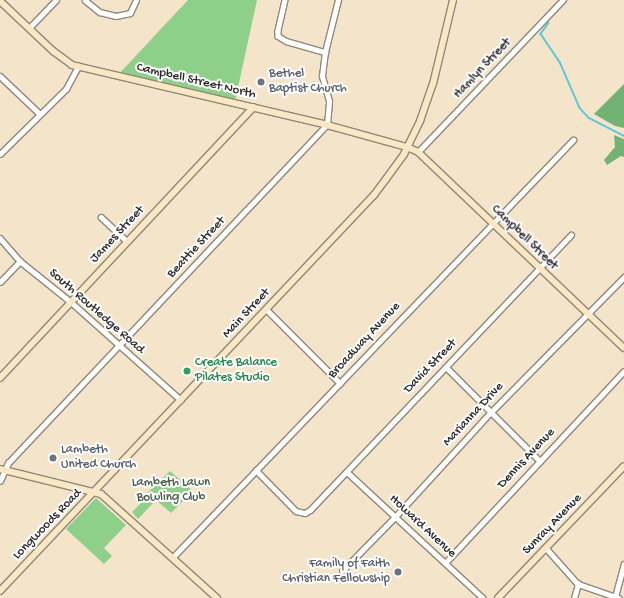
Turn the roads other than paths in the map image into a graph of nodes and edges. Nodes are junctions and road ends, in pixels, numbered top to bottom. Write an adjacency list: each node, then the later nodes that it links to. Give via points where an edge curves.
1 (56, 0): 9 (street)
2 (85, 0): 3 (street, via 100,12 116,16 130,13)
3 (136, 0)
4 (285, 0): 10 (street, via 278,36 286,42)
5 (338, 0): 10 (street)
6 (453, 0): 17 (street, Main Street, via 433,84 420,121)
7 (563, 0): 18 (street, Hamlyn Street)
8 (0, 1): 9 (street, Campbell Street North)
9 (30, 28): 11 (street, Campbell Street North, via 53,51 72,65)
10 (325, 52): 15 (street, via 322,76 329,101)
11 (78, 66): 13 (street, Campbell Street North); 14 (street, via 66,88)
12 (0, 76): 14 (street)
13 (254, 107): 15 (street, Campbell Street North); 24 (street, James Street)
14 (40, 114): 19 (street)
15 (327, 126): 17 (street, Campbell Street North); 32 (street, Beattie Street)
16 (573, 140): 21 (street, Broadway Avenue)
17 (407, 147): 18 (street, Campbell Street); 30 (street, Main Street, via 374,195)
18 (418, 152): 21 (street, Campbell Street)
19 (0, 154)
20 (101, 217): 24 (street)
21 (493, 222): 26 (street, Campbell Street); 37 (street, Broadway Avenue)
22 (572, 234): 26 (street, David Street)
23 (0, 238): 25 (street, South Routledge Road)
24 (126, 241): 29 (street, James Street)
25 (20, 261): 28 (street); 29 (street, South Routledge Road)
26 (540, 268): 31 (street, Campbell Street); 34 (street, David Street)
27 (624, 277): 31 (street, Marianna Drive)
28 (0, 282)
29 (71, 302): 32 (street, South Routledge Road); 36 (street, James Street)
30 (266, 309): 37 (street); 38 (street, Main Street)
31 (587, 314): 33 (street, Campbell Street); 39 (street, Marianna Drive)
32 (119, 346): 38 (street, South Routledge Road); 42 (street, Beattie Street)
33 (624, 348)
34 (446, 367): 39 (street); 44 (street, David Street)
35 (624, 371): 40 (street, Dennis Avenue)
36 (0, 378)
37 (340, 383): 43 (street, Broadway Avenue)
38 (181, 400): 46 (street, Main Street)
39 (491, 412): 40 (street); 47 (street, Marianna Drive)
40 (540, 461): 50 (street, Dennis Avenue)
41 (624, 466): 48 (street, Sunray Avenue)
42 (3, 470): 45 (street, Beattie Street); 46 (street)
43 (256, 470): 44 (street, David Street, via 296,511 304,513); 49 (street, Broadway Avenue)
44 (347, 472): 47 (street, Howard Avenue)
45 (0, 481)
46 (96, 491): 49 (street, via 110,500); 54 (street, Longwoods Road)
47 (395, 517): 50 (street, Howard Avenue); 52 (street, Marianna Drive)
48 (546, 548): 53 (street); 57 (street, Sunray Avenue)
49 (173, 557): 55 (street)
50 (445, 563): 56 (street, Howard Avenue)
51 (624, 564): 59 (street)
52 (342, 571)
53 (578, 584): 58 (street); 59 (street)
54 (0, 591)
55 (217, 598)
56 (483, 598)
57 (498, 598)
58 (574, 598)
59 (617, 598)

